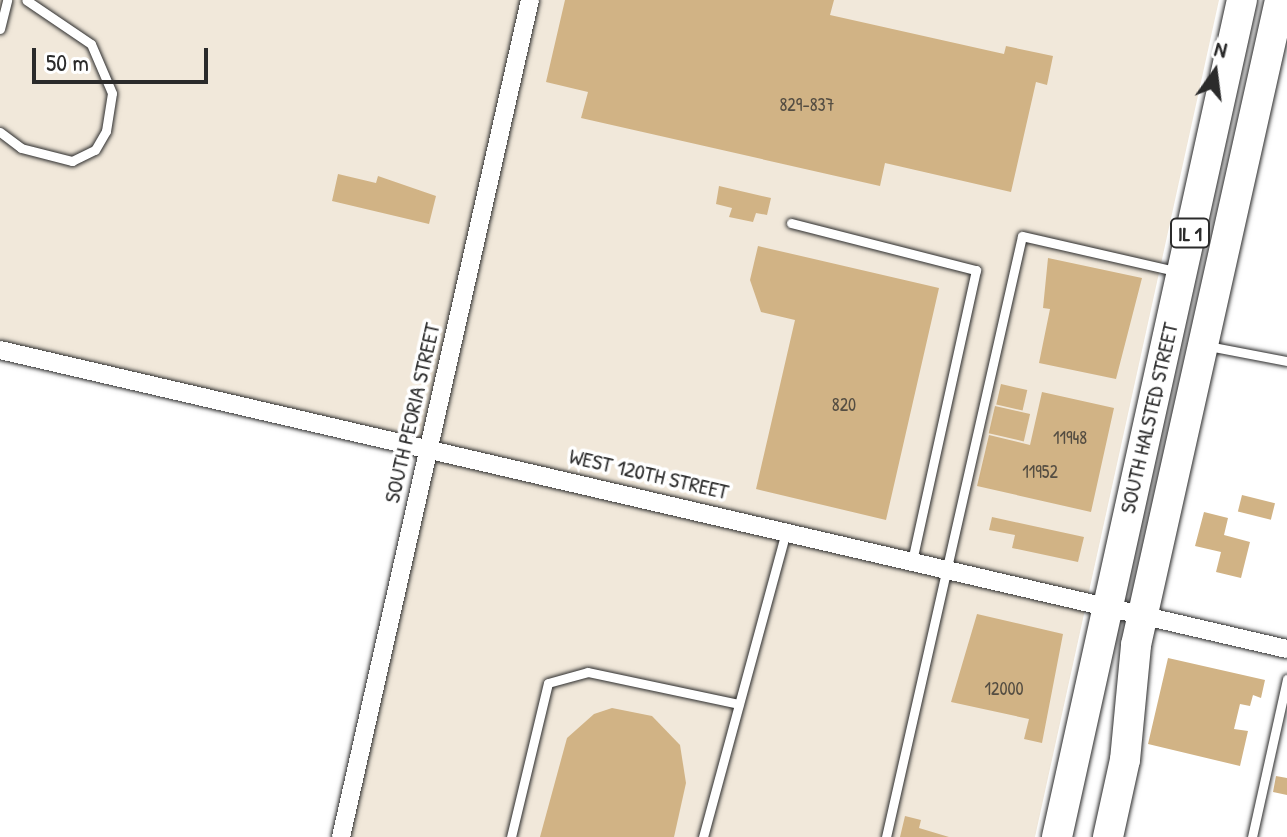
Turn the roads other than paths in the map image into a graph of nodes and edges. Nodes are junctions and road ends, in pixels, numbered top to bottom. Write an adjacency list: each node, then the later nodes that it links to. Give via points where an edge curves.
1 (7, 0): 6 (lane)
2 (26, 0): 7 (lane, via 91,44 112,93 106,131 95,150 72,161 21,148)
3 (530, 0): 13 (street, SOUTH PEORIA STREET)
4 (1242, 0): 9 (main road, SOUTH HALSTED STREET / IL 1)
5 (1280, 0): 10 (main road, SOUTH HALSTED STREET / IL 1)
6 (0, 29)
7 (0, 132)
8 (791, 223): 15 (lane, via 976,270)
9 (1181, 273): 16 (lane, via 1022,236); 17 (main road, SOUTH HALSTED STREET / IL 1)
10 (1203, 345): 12 (lane); 18 (main road, SOUTH HALSTED STREET / IL 1)
11 (0, 350): 13 (street, WEST 120TH STREET)
12 (1287, 361)
13 (429, 447): 14 (street, WEST 120TH STREET); 22 (street, SOUTH PEORIA STREET)
14 (786, 531): 15 (street, WEST 120TH STREET); 21 (lane)
15 (912, 561): 16 (street, WEST 120TH STREET)
16 (948, 569): 17 (street, WEST 120TH STREET); 25 (lane)
17 (1107, 607): 18 (street, WEST 120TH STREET); 26 (main road, SOUTH HALSTED STREET / IL 1)
18 (1142, 615): 19 (street, WEST 120TH STREET); 27 (main road, SOUTH HALSTED STREET / IL 1, via 1125,760)
19 (1287, 649)
20 (1287, 679): 28 (lane)
21 (739, 704): 23 (lane, via 588,672 548,683); 24 (lane)
22 (341, 837)
23 (511, 837)
24 (703, 837)
25 (886, 837)
26 (1057, 837)
27 (1108, 837)
28 (1252, 837)

